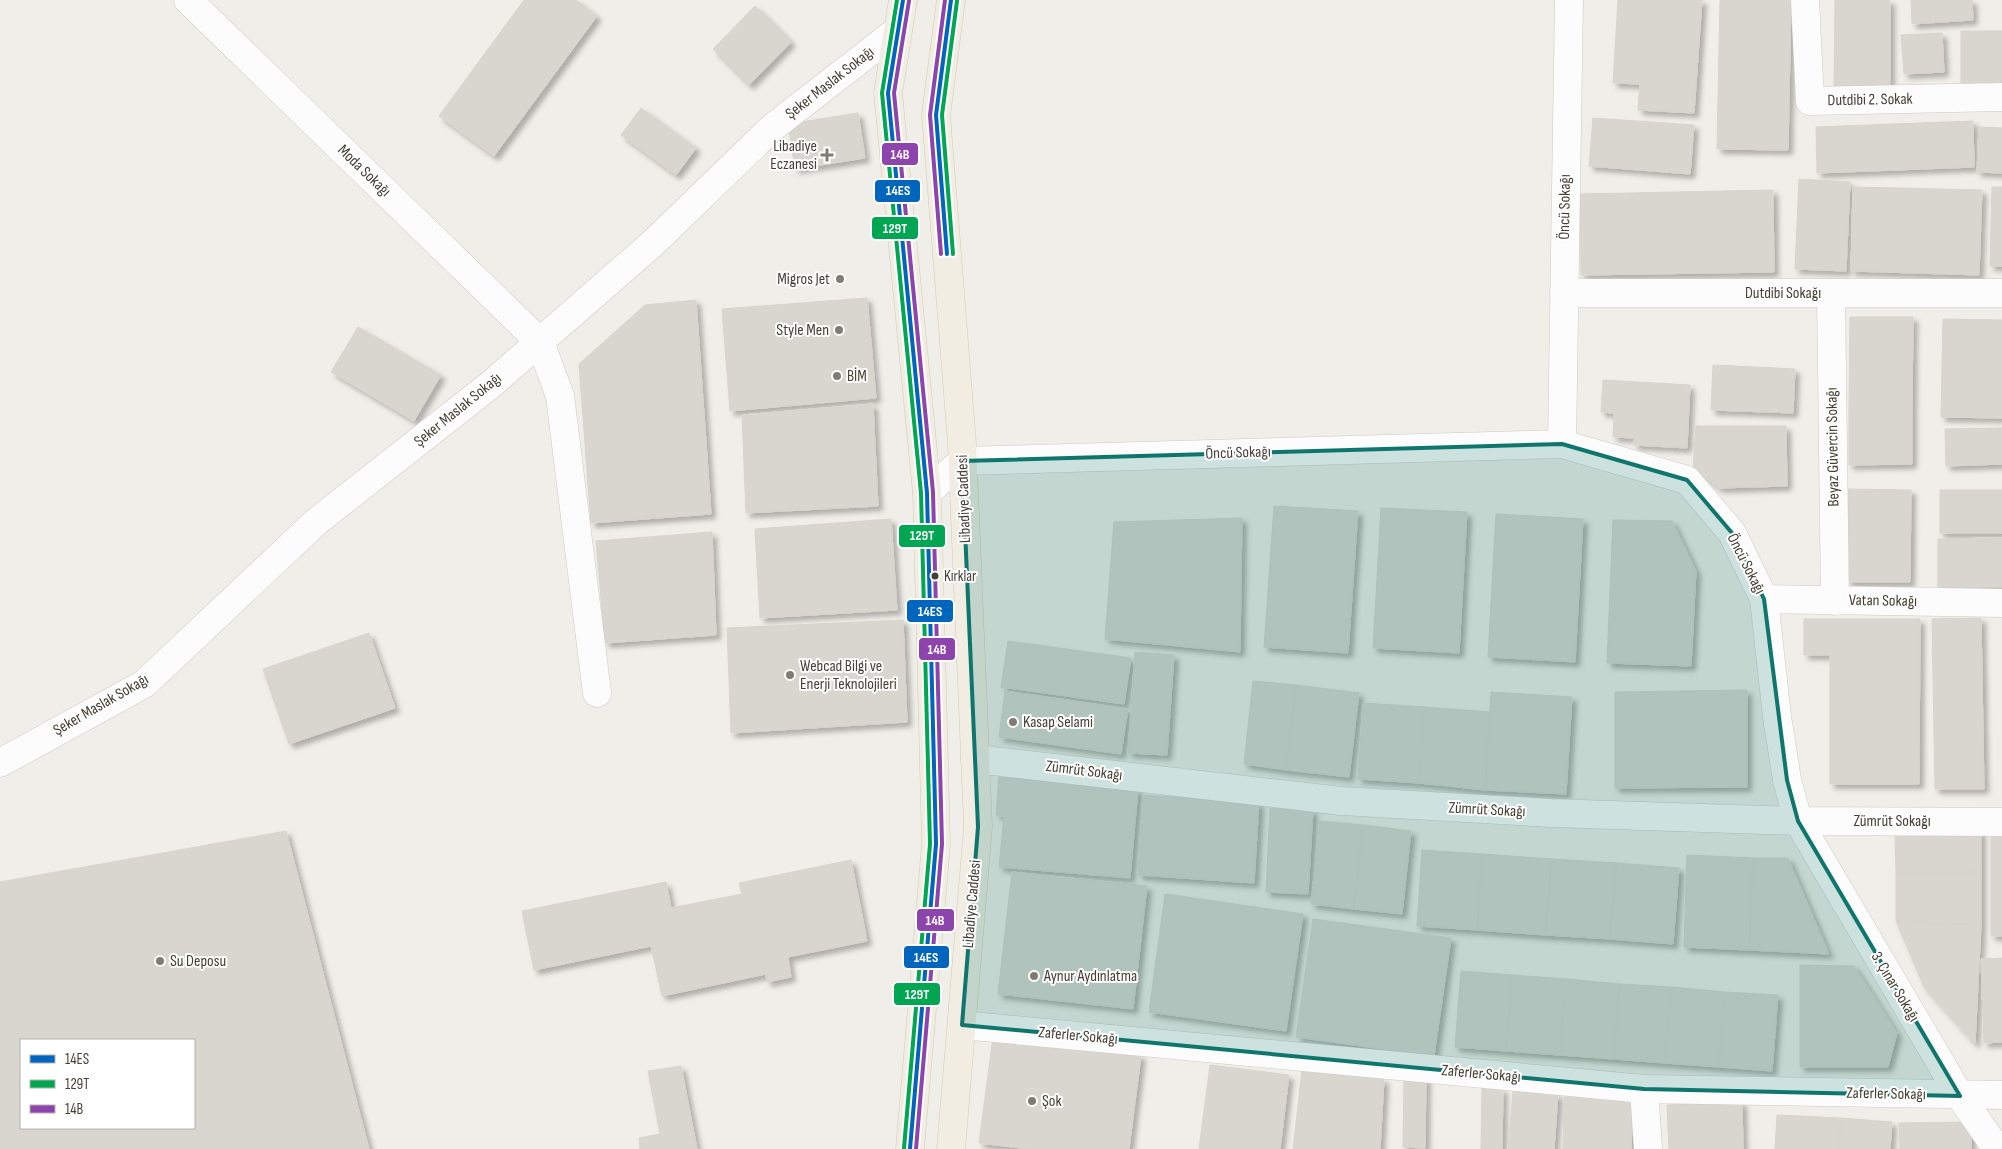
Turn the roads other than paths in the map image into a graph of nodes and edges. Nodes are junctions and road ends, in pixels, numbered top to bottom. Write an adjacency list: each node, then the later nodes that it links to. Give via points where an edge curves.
1 (188, 0): 11 (street, Moda Sokağı)
2 (903, 0): 6 (main road)
3 (951, 0): 13 (main road, Libadiye Caddesi, via 936,115)
4 (1569, 0): 8 (street, Öncü Sokağı)
5 (1805, 0): 7 (street, Dutdibi 2. Sokak, via 1810,101)
6 (898, 30): 11 (street, Şeker Maslak Sokağı, via 773,128 652,244); 14 (main road, via 888,93)
7 (2002, 97)
8 (1564, 293): 9 (street, Dutdibi Sokağı); 12 (street, Öncü Sokağı)
9 (1831, 293): 10 (street, Dutdibi Sokağı); 16 (street, Beyaz Güvercin Sokağı)
10 (2002, 293)
11 (540, 342): 18 (street, via 560,396); 20 (street, Şeker Maslak Sokağı, via 316,522 144,684)
12 (1562, 444): 13 (street, Öncü Sokağı); 15 (street, Öncü Sokağı, via 1687,480 1732,532)
13 (962, 461): 14 (street); 19 (main road, Libadiye Caddesi)
14 (927, 493): 27 (main road, via 936,844)
15 (1764, 599): 16 (street, Vatan Sokağı); 21 (street, Öncü Sokağı, via 1777,717 1787,780)
16 (1835, 601): 17 (street, Vatan Sokağı)
17 (2002, 603)
18 (597, 694)
19 (975, 759): 21 (street, Zümrüt Sokağı, via 1342,802 1551,814); 23 (main road, Libadiye Caddesi, via 978,827)
20 (0, 763)
21 (1798, 822): 22 (street, Zümrüt Sokağı); 26 (street, 3. Çınar Sokağı)
22 (2002, 822)
23 (962, 1025): 24 (street, Zaferler Sokağı); 28 (main road, Libadiye Caddesi)
24 (1644, 1089): 26 (street, Zaferler Sokağı); 29 (street)
25 (2002, 1095): 26 (street, Zaferler Sokağı)
26 (1960, 1096): 30 (street, 3. Çınar Sokağı)
27 (910, 1149)
28 (951, 1149)
29 (1648, 1149)
30 (1997, 1149)

